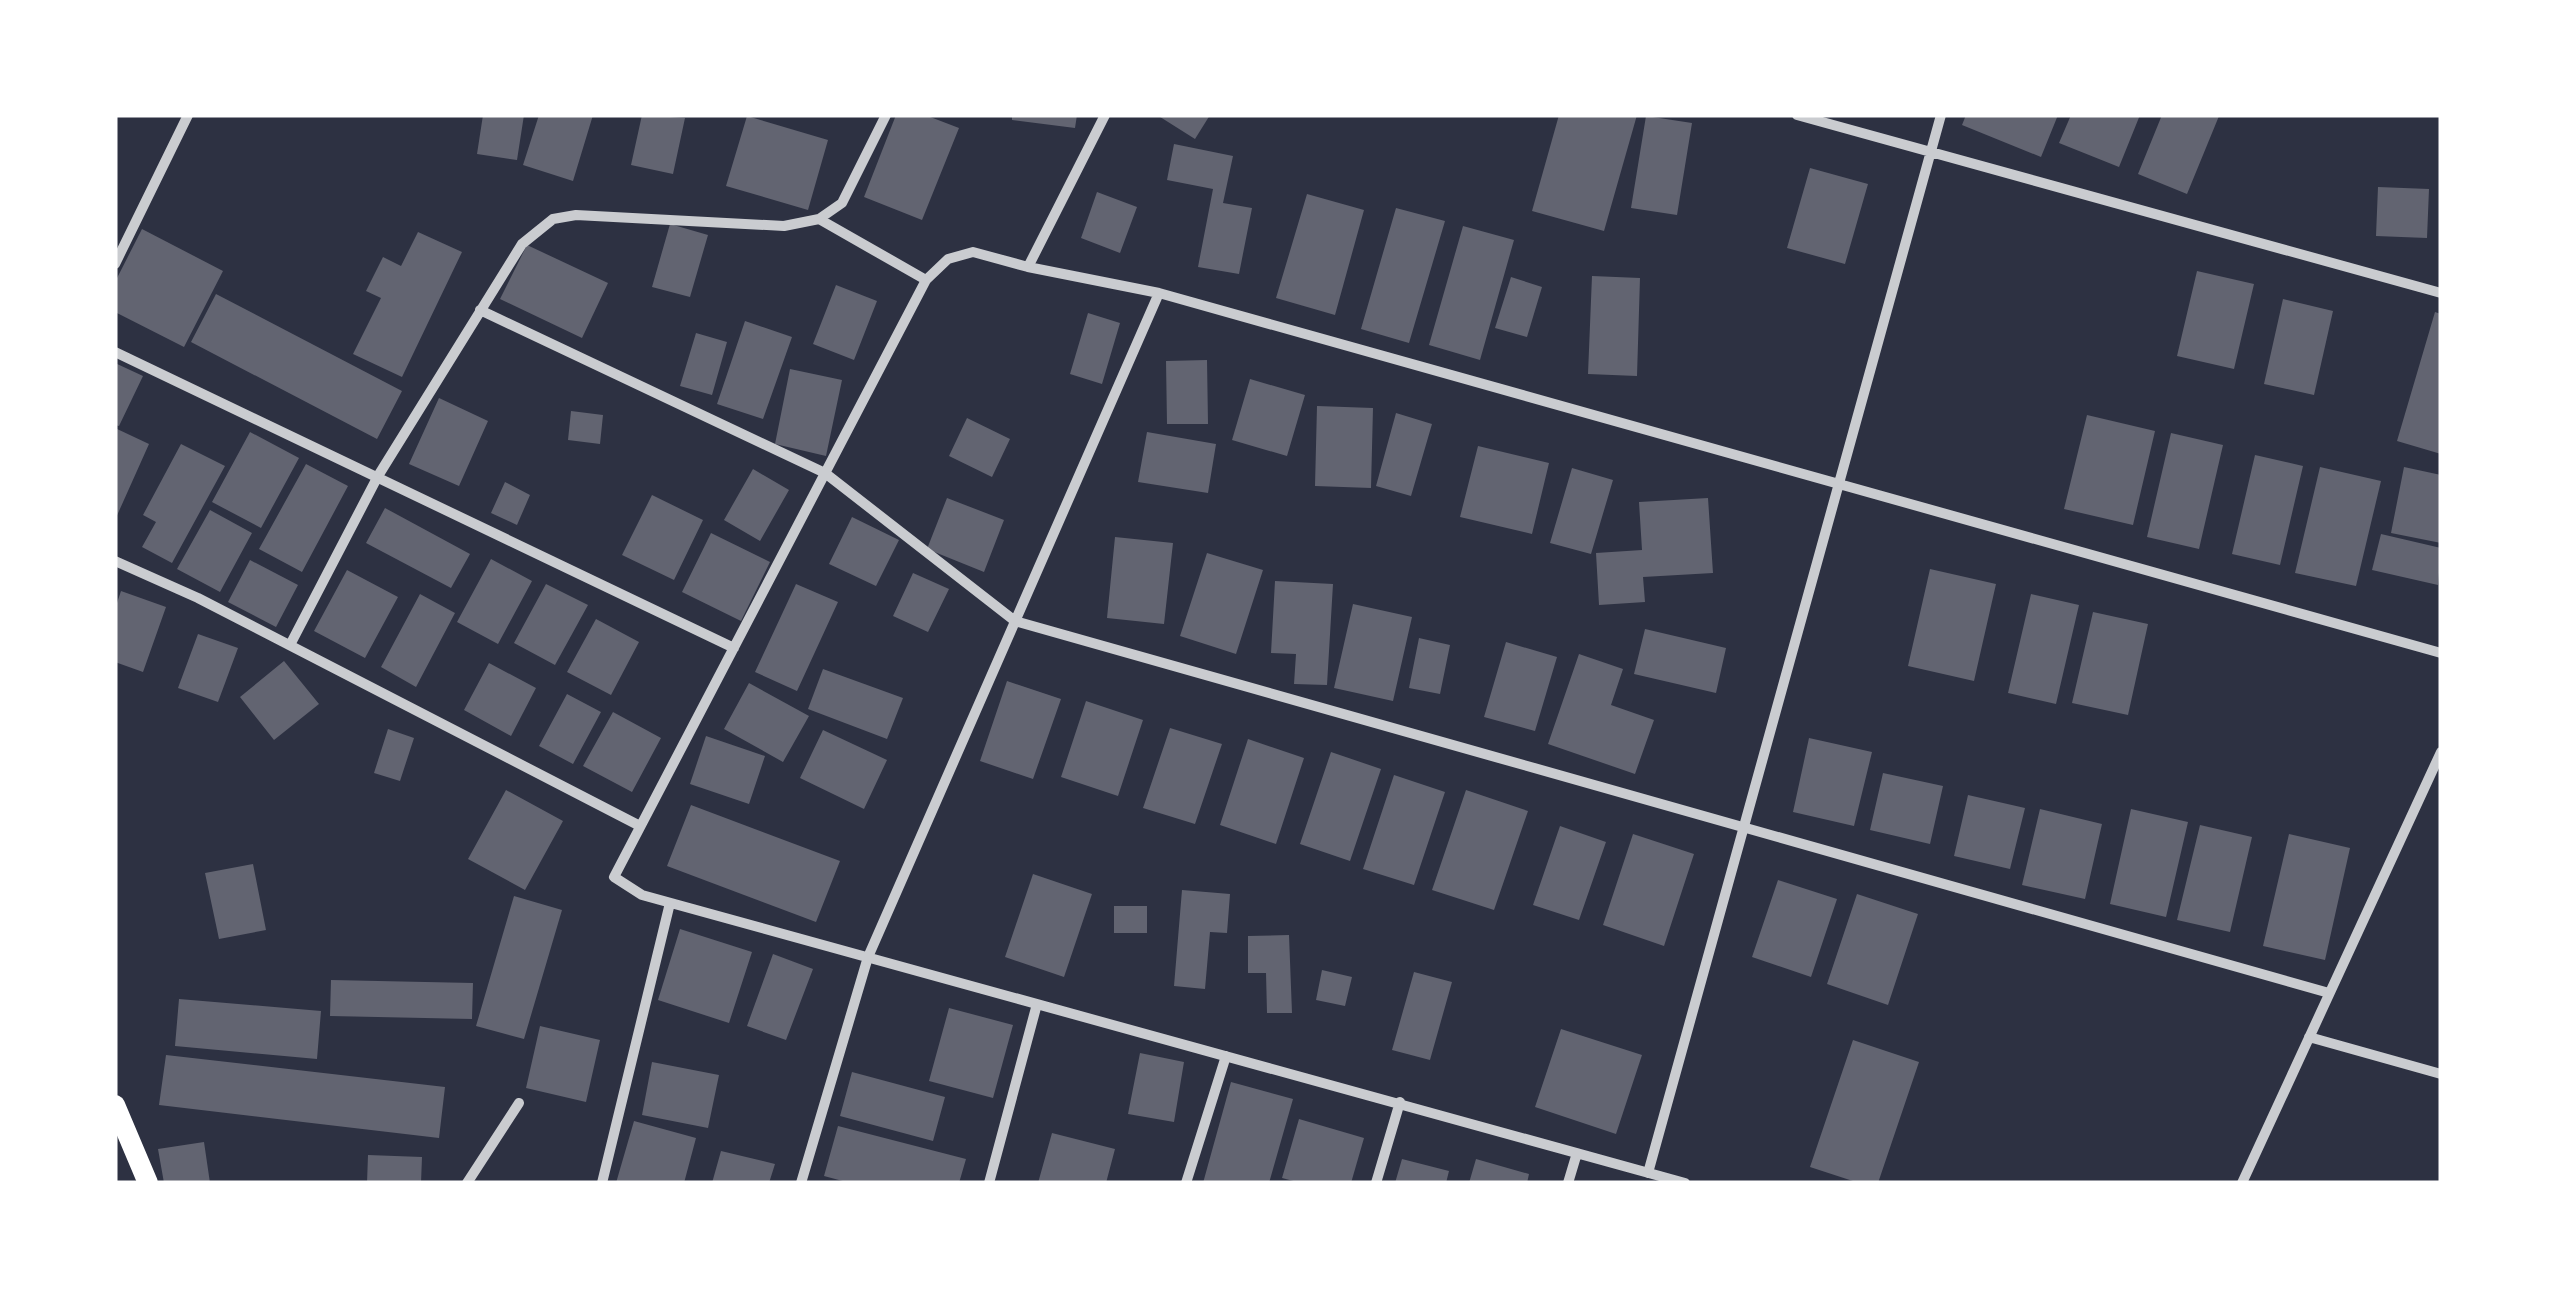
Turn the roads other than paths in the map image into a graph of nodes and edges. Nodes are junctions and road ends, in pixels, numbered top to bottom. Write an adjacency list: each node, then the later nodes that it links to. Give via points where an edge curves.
1 (188, 115): 8 (street)
2 (886, 115): 7 (street, via 842,202)
3 (1105, 115): 9 (street)
4 (1797, 115): 6 (street)
5 (1941, 115): 6 (street)
6 (1931, 150): 11 (street); 17 (street)
7 (819, 219): 10 (street); 13 (street, via 784,226 553,219 522,244)
8 (115, 264)
9 (1028, 267): 10 (street, via 973,252 948,258); 12 (street)
10 (926, 280): 15 (street)
11 (2441, 293)
12 (1158, 294): 17 (street); 19 (street)
13 (480, 310): 15 (street); 16 (street)
14 (115, 352): 16 (street)
15 (825, 473): 19 (street); 21 (street)
16 (378, 476): 20 (street); 21 (street)
17 (1838, 486): 22 (street); 25 (street)
18 (115, 561): 20 (street)
19 (1015, 622): 25 (street); 27 (street)
20 (290, 645): 24 (street)
21 (734, 648): 24 (street)
22 (2441, 654)
23 (2441, 752): 28 (street)
24 (640, 826): 26 (street, via 614,877)
25 (1744, 828): 28 (street); 37 (street)
26 (670, 903): 27 (street); 40 (street)
27 (868, 957): 29 (street); 41 (street)
28 (2329, 993): 30 (street)
29 (1037, 1004): 31 (street); 42 (street)
30 (2309, 1036): 32 (street); 47 (street)
31 (1226, 1056): 33 (street); 43 (street)
32 (2441, 1074)
33 (1400, 1102): 36 (street); 44 (street)
34 (519, 1103): 39 (street)
35 (115, 1105): 38 (main road)
36 (1577, 1153): 37 (street); 45 (street)
37 (1648, 1172): 46 (street)
38 (148, 1183)
39 (468, 1183)
40 (602, 1183)
41 (801, 1183)
42 (988, 1183)
43 (1186, 1183)
44 (1376, 1183)
45 (1568, 1183)
46 (1685, 1183)
47 (2242, 1183)

